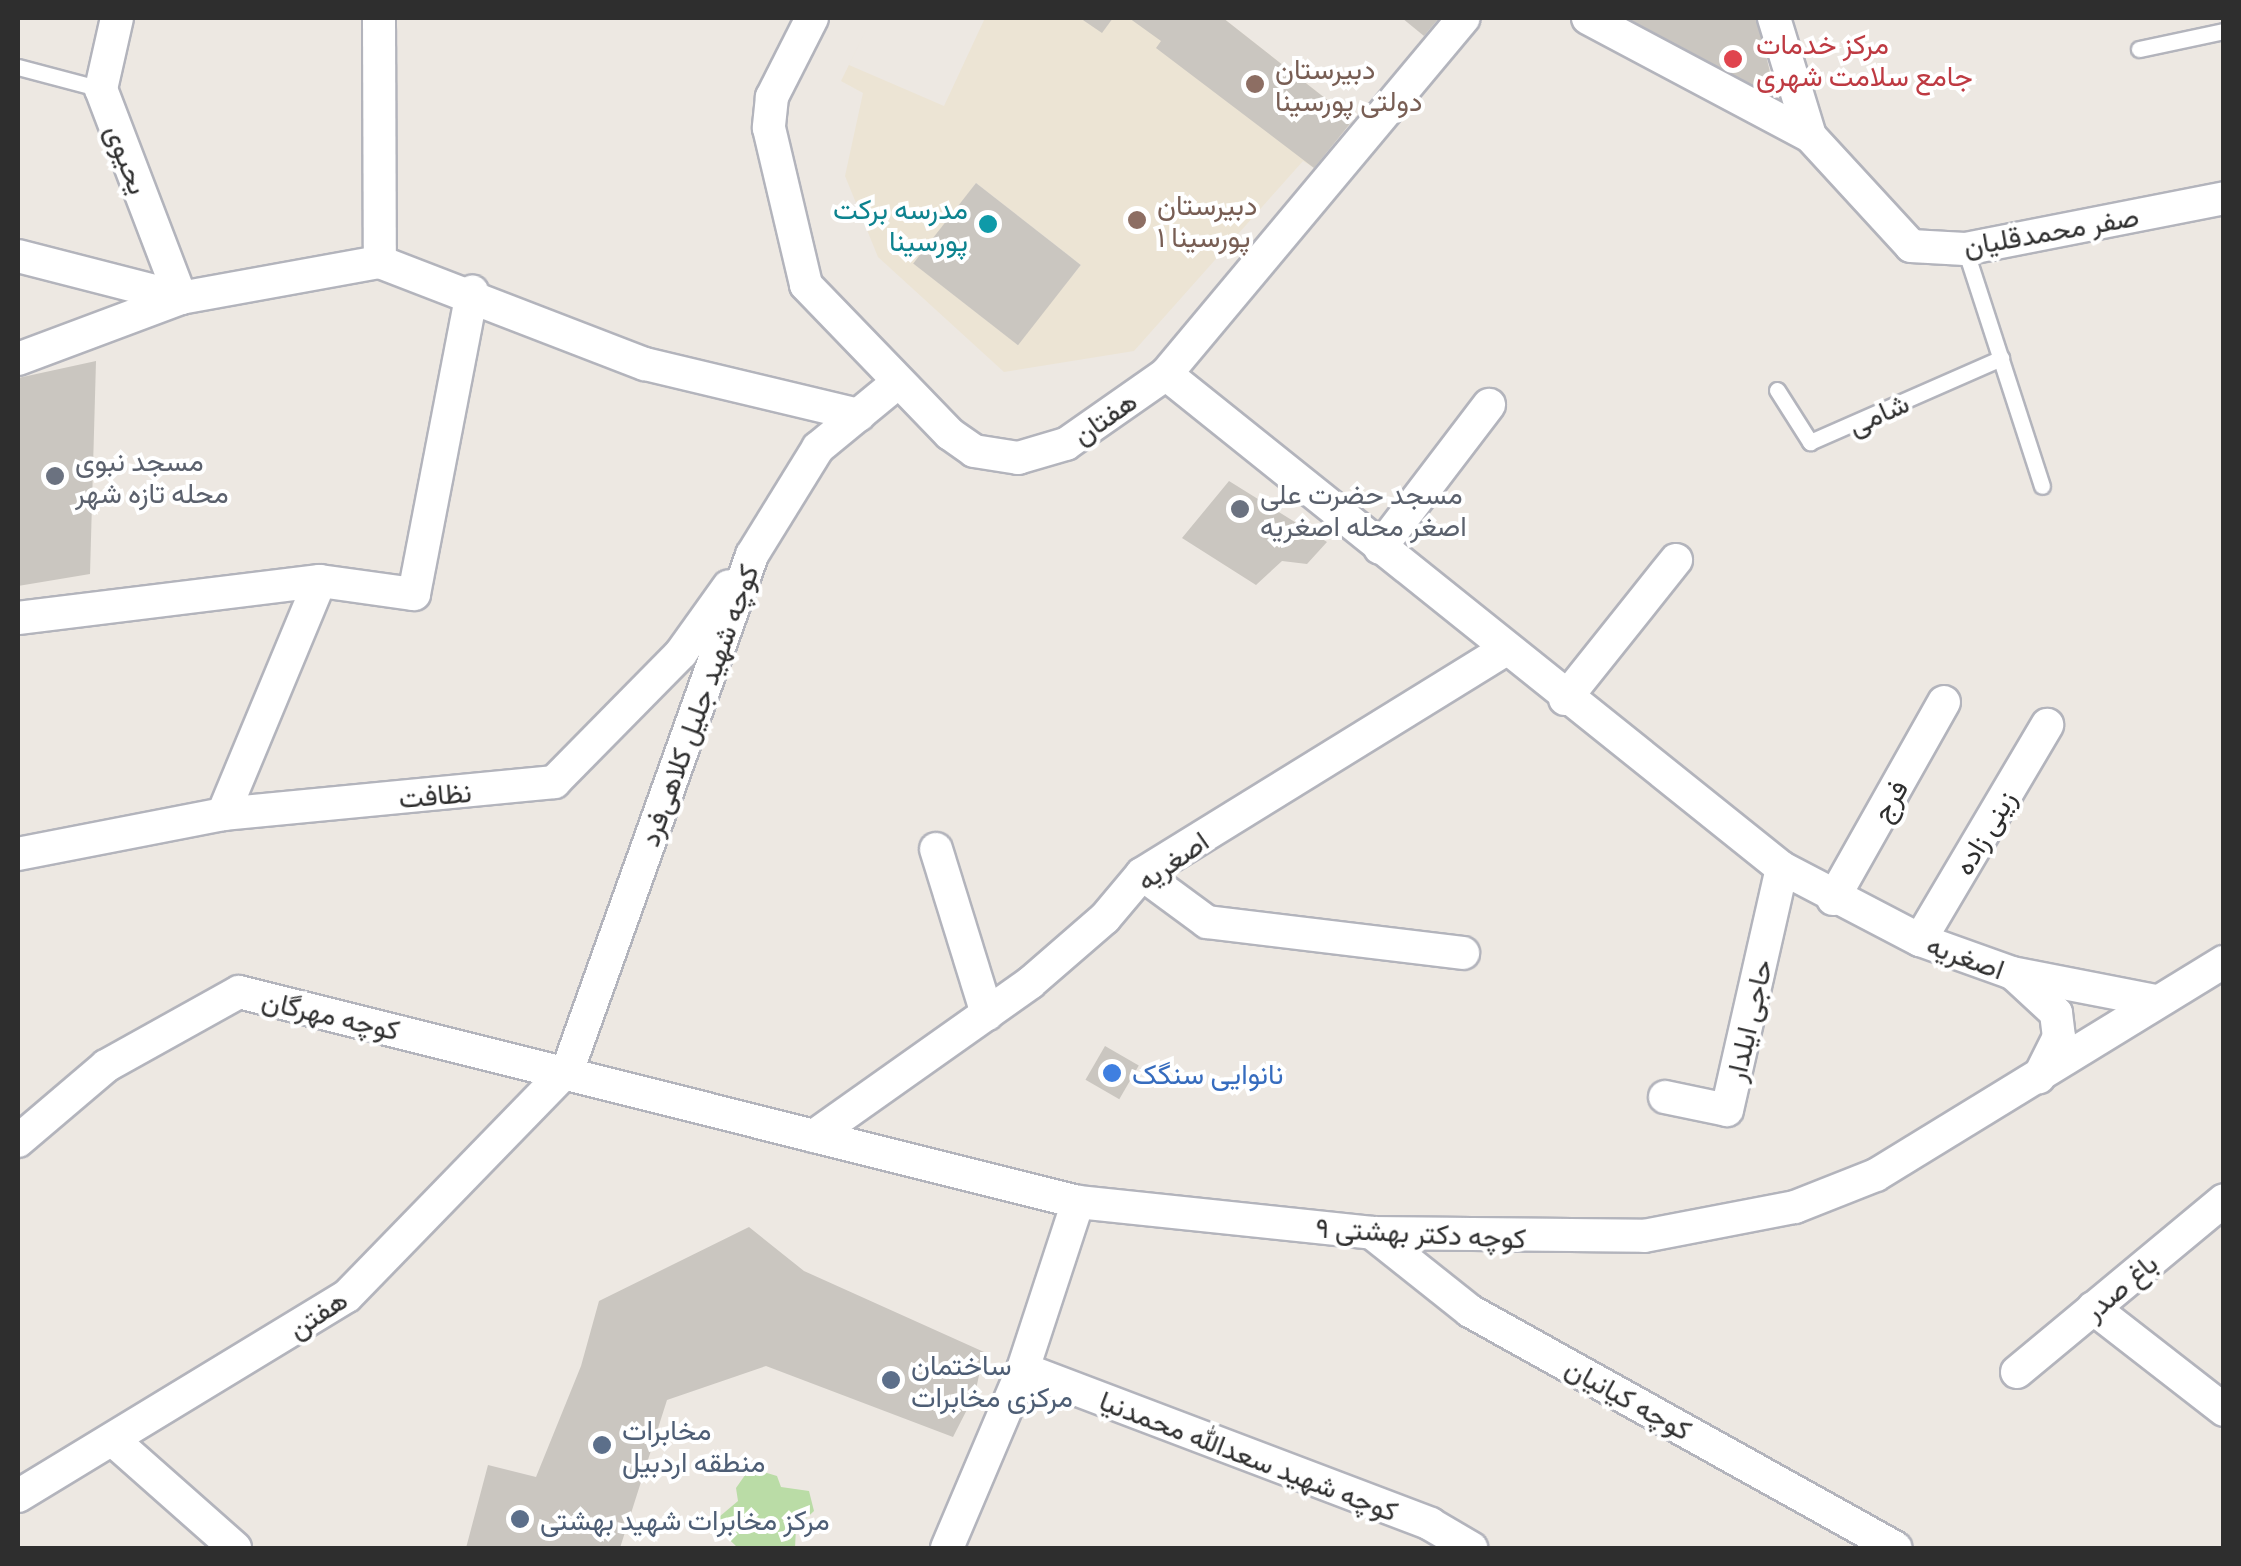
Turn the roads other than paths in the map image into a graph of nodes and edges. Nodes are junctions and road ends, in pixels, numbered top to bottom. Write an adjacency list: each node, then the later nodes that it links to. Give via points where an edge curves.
1 (117, 18): 10 (street, یحیوی)
2 (379, 18): 15 (street)
3 (812, 18): 21 (street, هفتان, via 772,97 768,128 806,285)
4 (1464, 18): 20 (street, هفتان)
5 (1588, 18): 11 (street)
6 (1774, 18): 11 (street, صفر محمدقلیان)
7 (2224, 31): 8 (lane)
8 (2139, 49)
9 (18, 68): 10 (lane)
10 (101, 89): 17 (street, یحیوی)
11 (1810, 136): 13 (street, صفر محمدقلیان, via 1910,246)
12 (2224, 198): 13 (street, صفر محمدقلیان)
13 (1965, 250): 18 (lane)
14 (18, 256): 17 (street)
15 (380, 262): 16 (street); 17 (street)
16 (472, 292): 24 (street, via 646,364); 29 (street, via 414,594)
17 (181, 298): 19 (street)
18 (2001, 358): 22 (lane, شامی, via 1810,442); 25 (lane)
19 (18, 359)
20 (1166, 374): 21 (street, هفتان, via 1066,444 1018,458 974,450); 26 (street, اصغریه)
21 (896, 384): 24 (street, کوچه شهید جلیل کلاهی‌فرد)
22 (1778, 390)
23 (1489, 405): 26 (street)
24 (858, 415): 27 (street, کوچه شهید جلیل کلاهی‌فرد, via 818,448)
25 (2042, 486)
26 (1380, 548): 31 (street, اصغریه)
27 (752, 555): 35 (street, نظافت, via 681,653 554,782); 47 (street, کوچه شهید جلیل کلاهی‌فرد)
28 (1676, 560): 32 (street)
29 (320, 581): 30 (street); 35 (street)
30 (18, 618)
31 (1505, 650): 32 (street, اصغریه); 39 (street, اصغریه)
32 (1564, 699): 38 (street, اصغریه)
33 (1944, 702): 40 (street, فرج)
34 (2048, 725): 41 (street, زینی زاده)
35 (223, 814): 37 (street, نظافت)
36 (936, 848): 46 (street)
37 (18, 854)
38 (1782, 868): 40 (street, اصغریه); 49 (street, حاجی ایلدار, via 1727,1110)
39 (1142, 874): 42 (street, via 1207,922); 46 (street, اصغریه, via 1105,918)
40 (1833, 899): 41 (street, اصغریه)
41 (1920, 940): 44 (street, اصغریه)
42 (1463, 952)
43 (2224, 962): 45 (street, کوچه دکتر بهشتی ۹)
44 (2012, 973): 45 (street, اصغریه); 48 (street, via 2056,1012 2059,1036)
45 (2156, 1002): 48 (street, کوچه دکتر بهشتی ۹)
46 (986, 1014): 50 (street, اصغریه)
47 (568, 1069): 50 (street, کوچه دکتر بهشتی ۹); 51 (street, کوچه مهرگان, via 238,992 106,1066); 59 (street, هفتن, via 347,1296)
48 (2039, 1077): 54 (street, کوچه دکتر بهشتی ۹, via 1876,1174 1796,1207 1721,1226 1626,1237)
49 (1666, 1097)
50 (814, 1136): 53 (street, کوچه دکتر بهشتی ۹)
51 (18, 1141)
52 (2224, 1200): 55 (street, باغ صدر)
53 (1078, 1202): 54 (street, کوچه دکتر بهشتی ۹); 56 (street)
54 (1372, 1233): 64 (street, کوچه کیانیان, via 1470,1311)
55 (2093, 1308): 57 (street, باغ صدر); 58 (street)
56 (1023, 1369): 62 (street); 63 (street, کوچه شهید سعدالله محمدنیا, via 1430,1524)
57 (2017, 1372)
58 (2224, 1410)
59 (113, 1440): 60 (street, هفتن); 61 (street)
60 (18, 1496)
61 (235, 1548)
62 (946, 1548)
63 (1471, 1548)
64 (1895, 1548)

